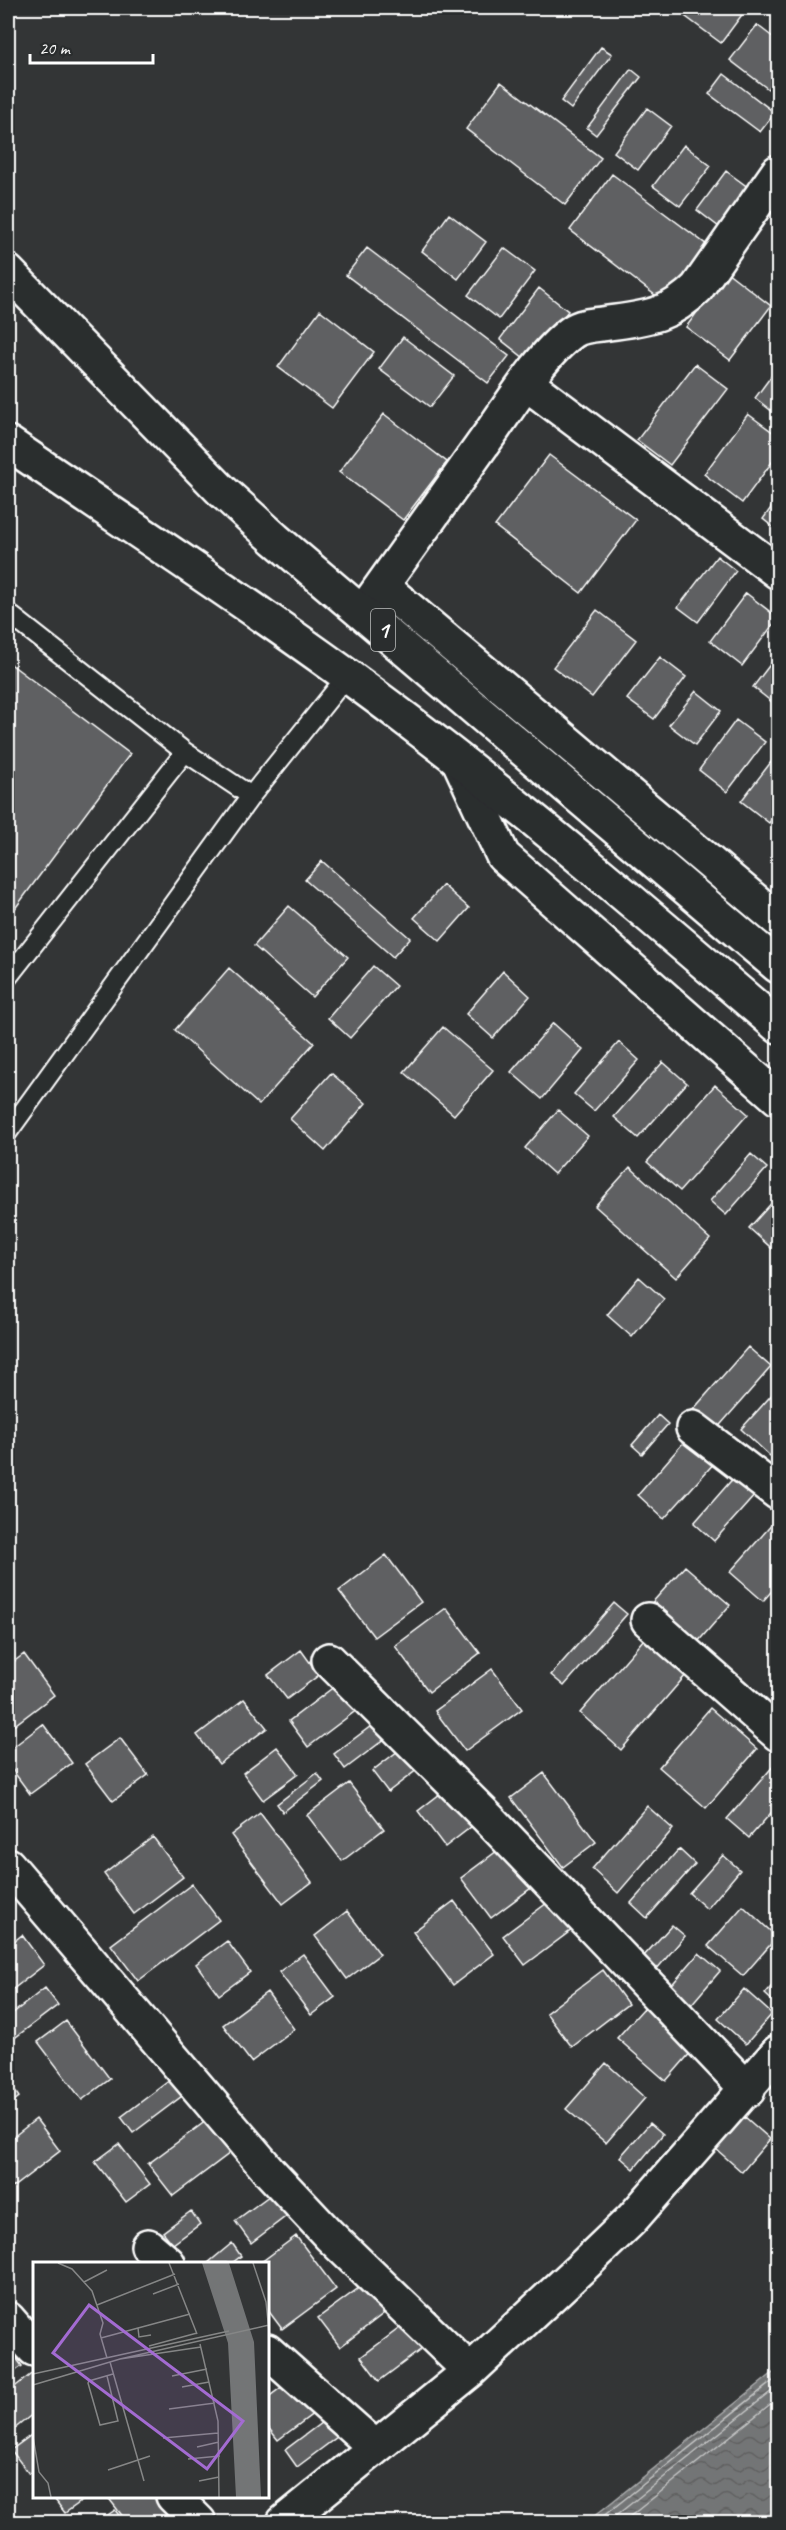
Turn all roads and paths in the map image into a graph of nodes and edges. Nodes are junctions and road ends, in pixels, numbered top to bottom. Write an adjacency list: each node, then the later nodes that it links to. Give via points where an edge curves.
1 (778, 172): 3 (street, via 697,288 682,302 651,317 573,331)
2 (8, 272): 7 (street, 1, via 220,490)
3 (526, 383): 5 (street); 6 (street)
4 (8, 443): 9 (street, 1)
5 (778, 572)
6 (382, 586): 7 (street); 13 (street)
7 (363, 612): 14 (street, 1)
8 (8, 613): 10 (lane)
9 (346, 676): 11 (street, 1); 12 (lane)
10 (185, 752): 12 (lane); 15 (lane)
11 (459, 761): 16 (street, 1); 17 (street, via 503,856)
12 (251, 796): 18 (lane)
13 (778, 920)
14 (778, 966)
15 (8, 976)
16 (778, 1026)
17 (778, 1098)
18 (8, 1132)
19 (693, 1428): 20 (street)
20 (778, 1492)
21 (648, 1620): 23 (street)
22 (329, 1660): 26 (street, via 488,1818)
23 (778, 1734)
24 (8, 1865): 30 (street, via 269,2172 328,2235)
25 (778, 2052): 26 (street)
26 (748, 2090): 30 (street, via 631,2220)
27 (8, 2319): 28 (street)
28 (33, 2348)
29 (268, 2352): 31 (street)
30 (470, 2371): 31 (street)
31 (375, 2447): 34 (street)
32 (174, 2497): 33 (street)
33 (200, 2523)
34 (284, 2523)

